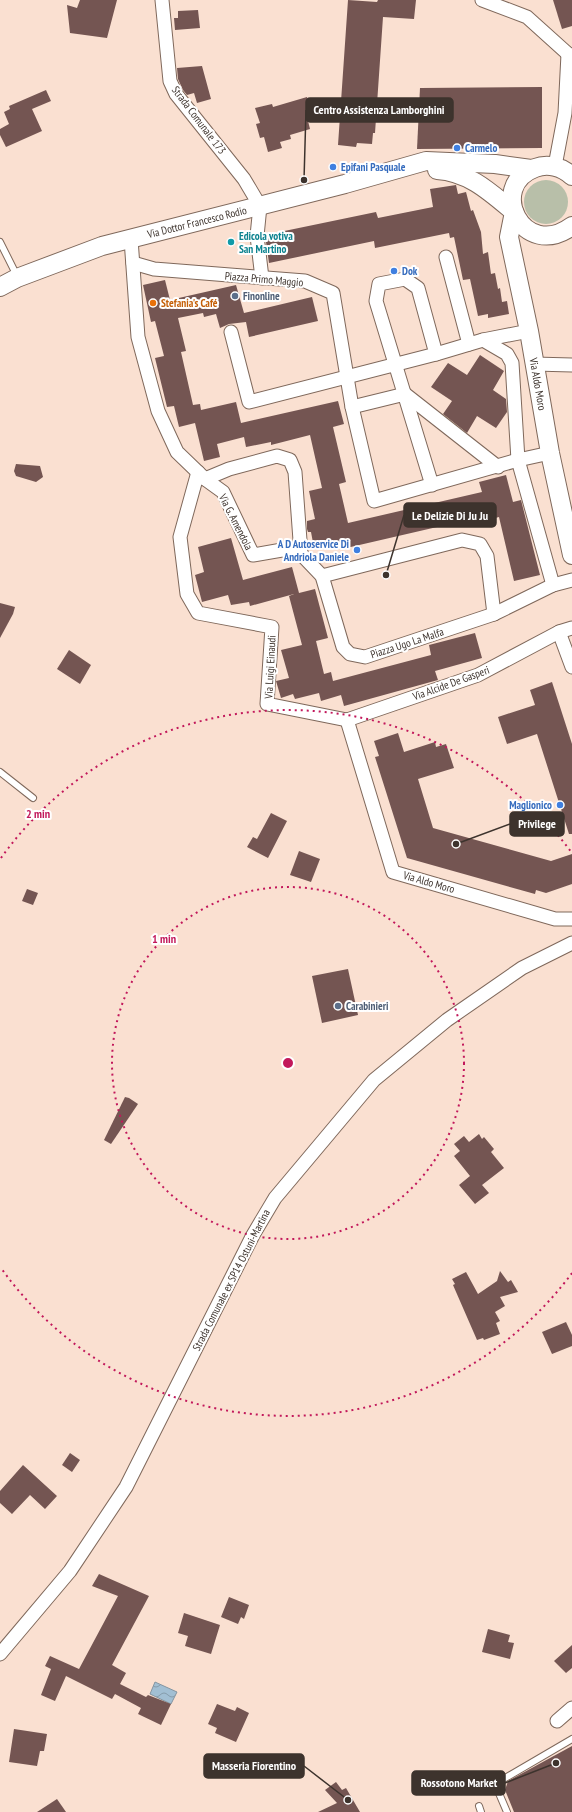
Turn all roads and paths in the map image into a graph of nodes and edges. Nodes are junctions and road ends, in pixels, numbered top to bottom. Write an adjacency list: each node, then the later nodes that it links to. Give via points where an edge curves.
1 (162, 0): 8 (street, Strada Comunale 173, via 170,82 176,94 244,179)
2 (482, 0): 3 (street, via 527,17)
3 (570, 52): 4 (street, via 565,113)
4 (555, 166): 6 (main road, Via Dottor Francesco Rodio); 7 (main road)
5 (399, 168): 6 (main road, Via Dottor Francesco Rodio, via 426,161 495,164); 8 (main road, Via Dottor Francesco Rodio); 9 (main road, Via Dottor Francesco Rodio, via 449,171 473,179)
6 (531, 169): 9 (main road, via 522,175 512,192)
7 (572, 175)
8 (260, 206): 11 (main road, Via Dottor Francesco Rodio); 16 (street, via 256,236)
9 (514, 212): 10 (main road, Via Dottor Francesco Rodio, via 524,227 539,235 551,236); 18 (main road, Via Aldo Moro, via 509,237)
10 (572, 226)
11 (131, 239): 14 (street, Via G. Amendola); 15 (main road, Via Dottor Francesco Rodio, via 102,246)
12 (0, 242): 15 (lane)
13 (446, 257): 21 (street)
14 (133, 263): 16 (street, Piazza Primo Maggio, via 154,268); 32 (street, Via G. Amendola, via 138,337 158,411 177,452)
15 (17, 278): 17 (main road, Via Dottor Francesco Rodio)
16 (262, 278): 26 (street, Piazza Primo Maggio, via 305,281 333,292)
17 (0, 287)
18 (529, 331): 20 (street); 24 (main road, Via Aldo Moro)
19 (231, 332): 26 (street, via 249,402)
20 (483, 340): 21 (street); 30 (street, via 507,354 512,363)
21 (469, 344): 22 (street)
22 (436, 354): 23 (street); 23 (street, via 418,288 405,279 379,284 376,301)
23 (396, 364): 26 (street); 27 (street)
24 (534, 364): 25 (street); 29 (main road, Via Aldo Moro)
25 (572, 365)
26 (347, 377): 28 (street, Piazza Primo Maggio)
27 (405, 394): 28 (street); 31 (street); 33 (street)
28 (352, 407): 33 (street, Piazza Primo Maggio, via 374,501)
29 (550, 453): 30 (street, Piazza Primo Maggio); 35 (main road, Via Aldo Moro)
30 (518, 460): 31 (street, Piazza Primo Maggio); 38 (street)
31 (498, 467): 33 (street, Piazza Primo Maggio)
32 (201, 476): 34 (street, Via G. Amendola, via 223,492 253,555 282,550); 34 (street, via 277,456 290,460 295,472); 43 (street, Via Luigi Einaudi, via 180,537 186,594 198,613 272,627 267,704)
33 (432, 485)
34 (301, 554): 36 (street)
35 (572, 555)
36 (322, 576): 39 (street, via 462,540 480,544 487,556); 39 (street, Piazza Ugo La Malfa, via 343,648 350,654 365,657)
37 (572, 580): 38 (street, Piazza Ugo La Malfa)
38 (553, 585): 39 (street, Piazza Ugo La Malfa)
39 (494, 614)
40 (572, 628): 41 (street, Via Alcide De Gasperi)
41 (559, 632): 42 (street); 43 (street, Via Alcide De Gasperi, via 478,675)
42 (572, 667)
43 (347, 720): 46 (street, Via Aldo Moro, via 393,872 555,919)
44 (0, 772): 45 (lane)
45 (33, 798)
46 (572, 918)
47 (572, 944): 48 (street, Strada Comunale ex SP14 Ostuni-Martina, via 522,968 447,1020 374,1080 275,1198 253,1234 126,1487 70,1571)
48 (0, 1654)
49 (572, 1708): 50 (street)
50 (557, 1721)
51 (572, 1739): 52 (lane, via 495,1784)
52 (507, 1812)

